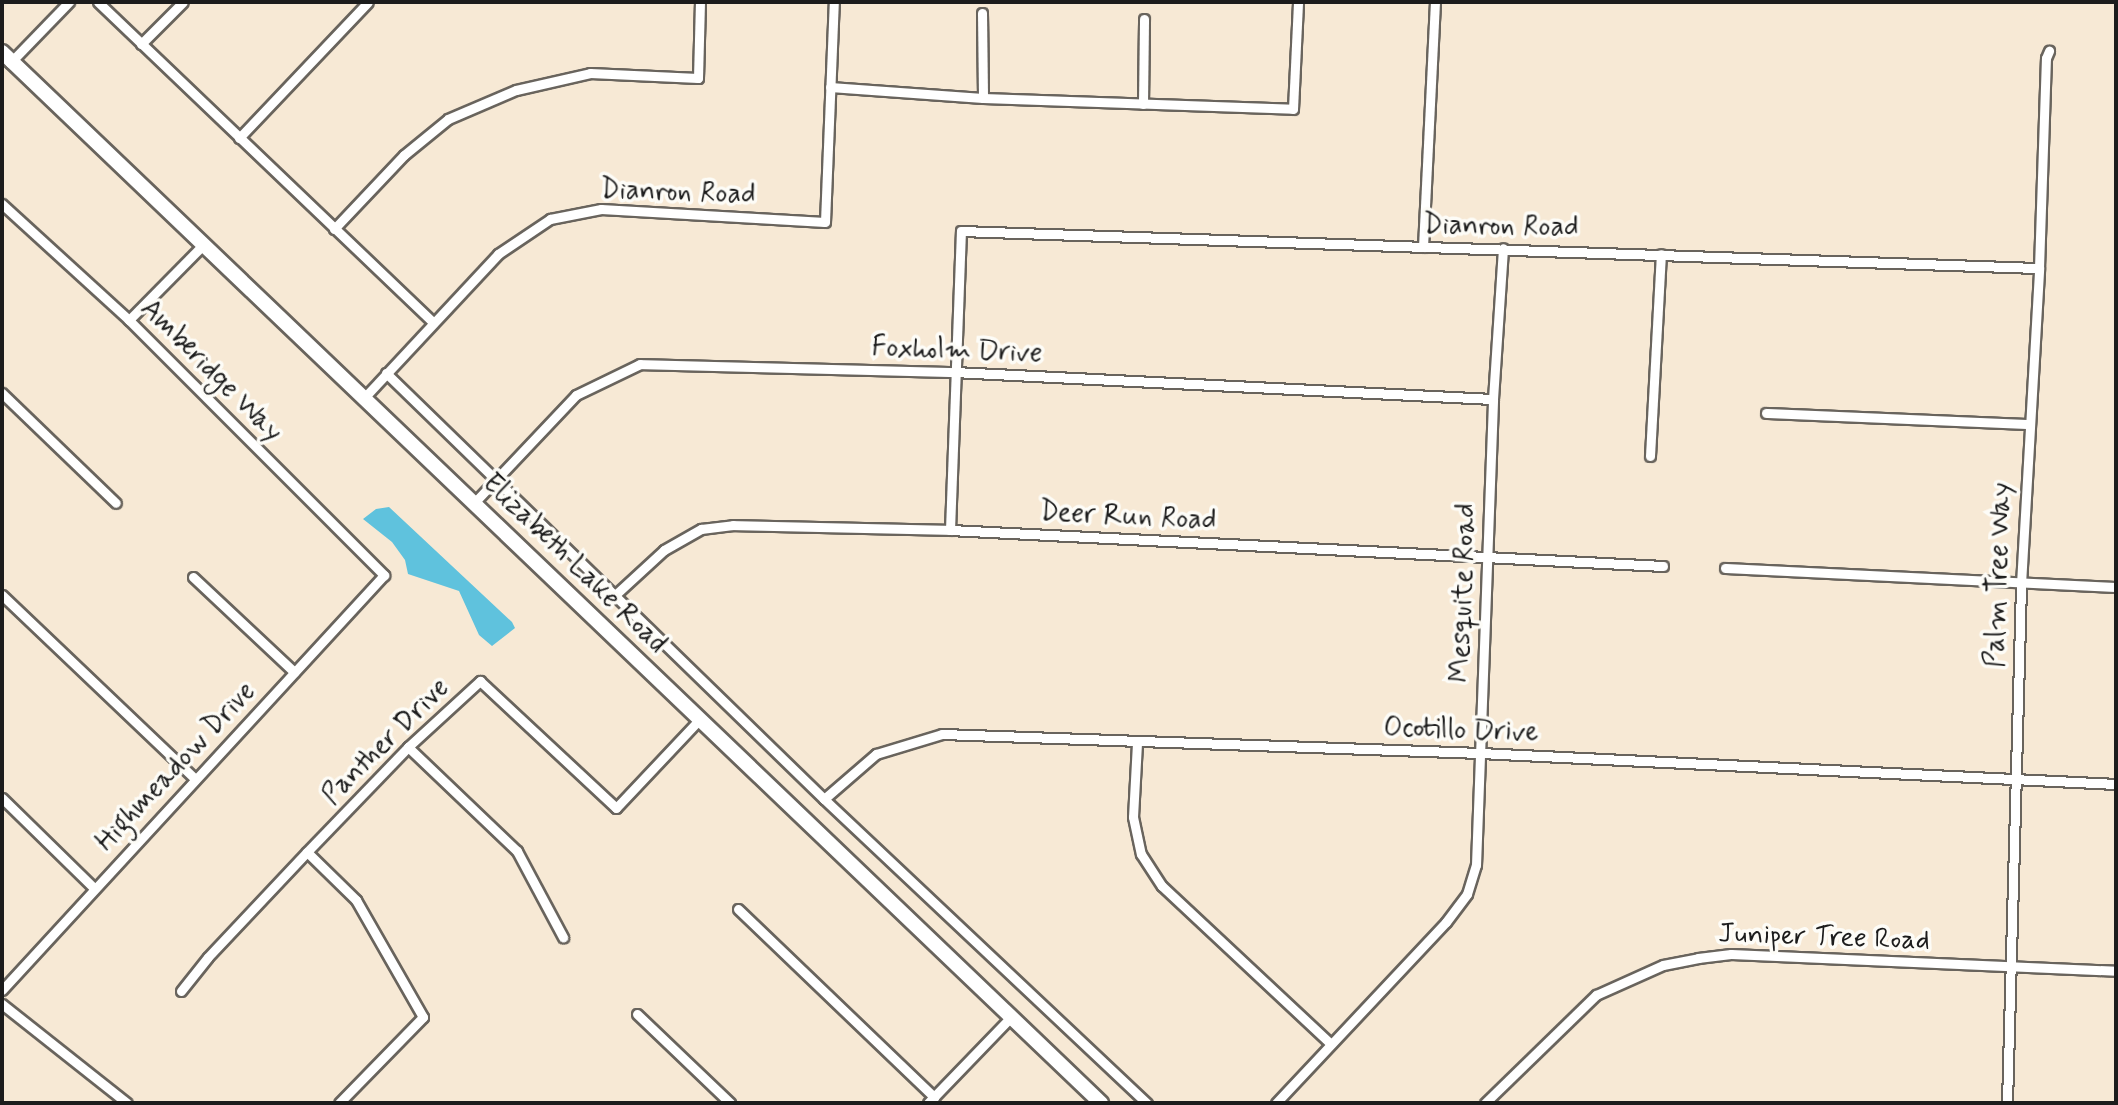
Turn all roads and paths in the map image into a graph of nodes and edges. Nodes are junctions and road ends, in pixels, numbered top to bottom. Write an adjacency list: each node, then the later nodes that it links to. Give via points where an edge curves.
1 (69, 2): 13 (street)
2 (98, 2): 11 (street)
3 (183, 2): 11 (street)
4 (368, 2): 17 (street)
5 (700, 2): 19 (street, via 698,78 590,73 516,90 448,119 404,155)
6 (834, 2): 14 (street)
7 (1298, 2): 16 (street, via 1293,109)
8 (1435, 2): 21 (street)
9 (982, 13): 15 (street)
10 (1144, 19): 16 (street)
11 (141, 44): 17 (street)
12 (2049, 51): 24 (street, Palm Tree Way)
13 (5, 58): 20 (main road, Elizabeth Lake Road)
14 (830, 87): 15 (street); 26 (street, Dianron Road, via 825,222 601,209 550,219 498,254)
15 (983, 98): 16 (street)
16 (1143, 104)
17 (239, 138): 19 (street)
18 (2, 204): 25 (street, Amberidge Way)
19 (334, 229): 26 (street)
20 (202, 246): 25 (street); 30 (main road, Elizabeth Lake Road)
21 (1423, 247): 22 (street, Dianron Road); 27 (street, Dianron Road, via 961,231)
22 (1503, 248): 23 (street, Dianron Road); 31 (street, Mesquite Road)
23 (1661, 254): 24 (street, Dianron Road); 34 (street)
24 (2039, 268): 33 (street, Palm Tree Way)
25 (129, 320): 42 (street, Amberidge Way)
26 (433, 322): 28 (street, Dianron Road)
27 (954, 372): 31 (street, Foxholm Drive); 35 (street, Foxholm Drive, via 640,364 576,395); 38 (street)
28 (386, 373): 30 (street, Dianron Road); 35 (street)
29 (2, 393): 36 (street)
30 (363, 399): 37 (main road, Elizabeth Lake Road)
31 (1493, 399): 39 (street, Mesquite Road)
32 (1766, 413): 33 (street)
33 (2028, 424): 44 (street, Palm Tree Way)
34 (1650, 456)
35 (496, 480): 37 (street, Foxholm Drive); 47 (street)
36 (116, 503)
37 (473, 504): 49 (main road, Elizabeth Lake Road)
38 (950, 530): 39 (street, Deer Run Road); 47 (street, Deer Run Road, via 733,525 701,529 664,550)
39 (1487, 557): 40 (street, Deer Run Road); 52 (street, Mesquite Road)
40 (1663, 566)
41 (1725, 568): 44 (street)
42 (384, 575): 48 (street, Highmeadow Drive)
43 (193, 577): 48 (street)
44 (2021, 584): 45 (street); 54 (street, Palm Tree Way)
45 (2116, 587)
46 (2, 595): 53 (street)
47 (614, 596): 57 (street)
48 (294, 672): 53 (street, Highmeadow Drive)
49 (700, 719): 51 (street, Panther Drive, via 616,808 480,681); 68 (main road, Elizabeth Lake Road)
50 (1137, 743): 52 (street, Ocotillo Drive); 57 (street, Ocotillo Drive, via 942,734 876,754); 69 (street, via 1133,817 1141,854 1162,886)
51 (408, 747): 58 (street, Panther Drive); 61 (street, via 517,851)
52 (1480, 753): 54 (street, Ocotillo Drive); 69 (street, Mesquite Road, via 1476,865 1467,894)
53 (194, 778): 59 (street, Highmeadow Drive)
54 (2013, 779): 55 (street, Ocotillo Drive); 62 (street, Palm Tree Way)
55 (2116, 784)
56 (2, 798): 59 (street)
57 (824, 799): 76 (street)
58 (307, 852): 65 (street, Panther Drive); 73 (street, via 356,900 423,1017)
59 (94, 888): 64 (street, Highmeadow Drive)
60 (738, 909): 71 (street)
61 (563, 937)
62 (2010, 967): 63 (street, Juniper Tree Road); 78 (street, Juniper Tree Road, via 1731,954 1663,965 1596,995); 79 (street, Palm Tree Way)
63 (2116, 971)
64 (2, 990)
65 (181, 991)
66 (2, 1004): 70 (street)
67 (637, 1014): 74 (street)
68 (1011, 1017): 71 (street); 75 (main road, Elizabeth Lake Road)
69 (1331, 1044): 77 (street, Mesquite Road)
70 (113, 1099): 72 (street)
71 (931, 1100)
72 (127, 1103)
73 (339, 1103)
74 (730, 1103)
75 (1101, 1103)
76 (1147, 1103)
77 (1276, 1103)
78 (1485, 1103)
79 (2007, 1103)

